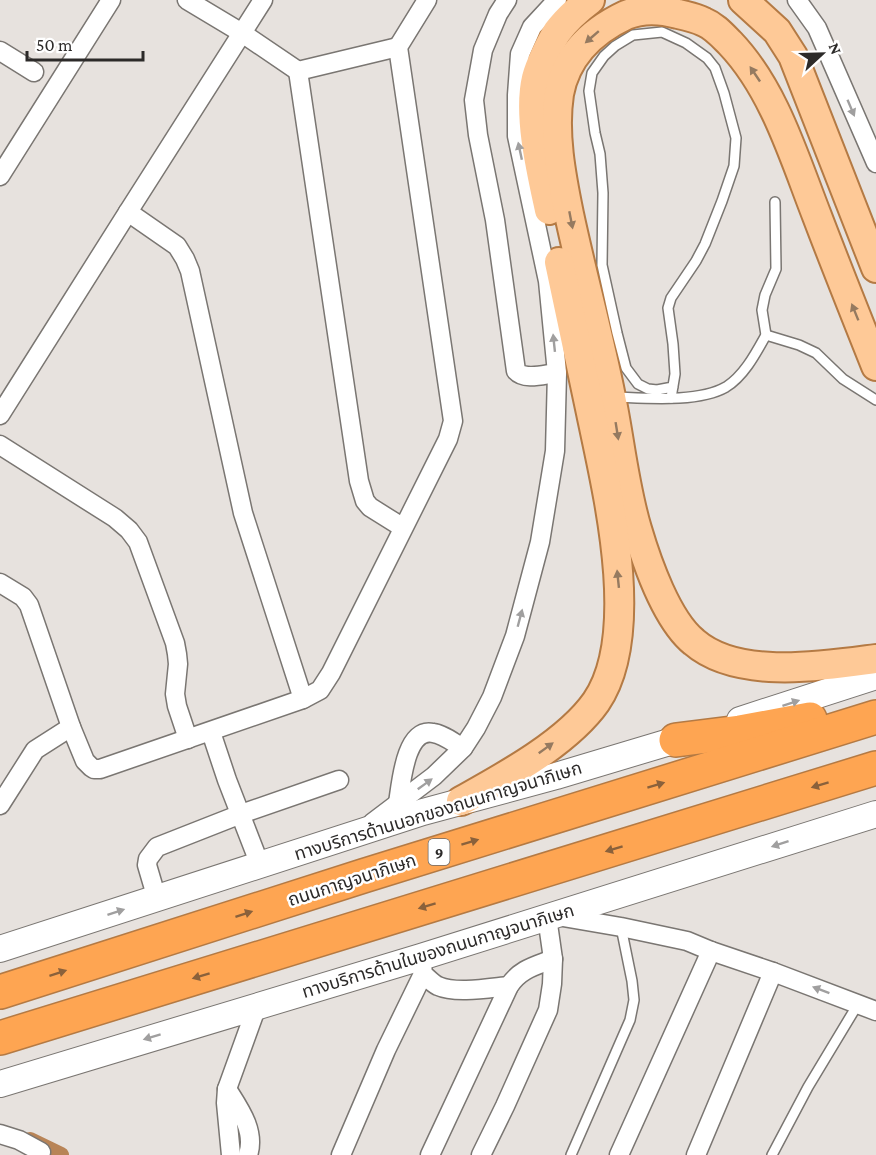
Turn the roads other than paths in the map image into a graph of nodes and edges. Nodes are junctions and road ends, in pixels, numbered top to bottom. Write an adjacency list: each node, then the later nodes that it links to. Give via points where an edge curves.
1 (111, 0): 16 (street)
2 (187, 0): 10 (street)
3 (263, 0): 10 (street)
4 (427, 0): 11 (street)
5 (507, 0): 22 (street, via 483,50 474,100 478,135 495,219 516,371 525,376)
6 (557, 0): 22 (street, one-way to 6, via 548,281 517,136 520,54 532,27)
7 (590, 0): 42 (main road, one-way to 7, via 522,765 579,722 606,684 615,655 620,589 613,531 538,159 533,107 536,79 557,32)
8 (743, 0): 19 (main road, via 777,31 793,56)
9 (797, 0): 15 (street, one-way to 15, via 817,28)
10 (242, 33): 13 (street); 18 (street)
11 (398, 47): 13 (street); 29 (street, via 453,422)
12 (0, 51): 14 (street)
13 (298, 71): 29 (street, via 359,481 370,507)
14 (34, 72)
15 (876, 163)
16 (0, 176)
17 (775, 202): 20 (lane, via 776,268 762,310)
18 (128, 212): 27 (street); 33 (street, via 177,246 190,271 243,513)
19 (876, 268)
20 (766, 336): 25 (lane, via 737,378 726,387 708,394); 26 (lane, via 816,353 843,379)
21 (876, 366): 24 (main road, one-way to 24, via 762,84 743,56 705,22 671,12 637,10 604,27 575,54 564,73 557,119 561,174)
22 (557, 373): 39 (street, one-way to 22, via 492,697 515,636 540,542 555,451)
23 (673, 387): 23 (lane, via 668,308 710,233 734,166 736,138 715,68 708,58 686,43 662,32 633,35 615,46 592,73 589,92 603,193 602,265 626,369 638,384 648,389); 25 (lane)
24 (611, 397): 25 (lane); 31 (main road, one-way to 31, via 636,527 655,581 673,617 693,642 720,659 753,666)
25 (671, 398)
26 (876, 400)
27 (0, 415)
28 (0, 445): 37 (street, via 115,518 138,542 175,643 175,694)
29 (402, 527): 33 (street, via 325,683)
30 (0, 583): 35 (street, via 29,605)
31 (876, 659)
32 (876, 676): 38 (main road, ทางบริการด้านนอกของถนนกาญจนาภิเษก, one-way to 32)
33 (303, 699): 36 (street)
34 (876, 716): 38 (highway, via 814,718); 60 (highway, ถนนกาญจนาภิเษก / 9, one-way to 34)
35 (71, 727): 37 (street, via 85,761 100,770); 44 (street, via 35,750)
36 (211, 732): 37 (street); 45 (street)
37 (188, 739)
38 (676, 740): 42 (main road, ทางบริการด้านนอกของถนนกาญจนาภิเษก)
39 (463, 748): 43 (street, one-way to 39); 43 (street, via 436,733 428,732 415,740 405,760)
40 (876, 768): 64 (highway, one-way to 64)
41 (339, 780): 45 (street)
42 (461, 801): 49 (main road, ทางบริการด้านนอกของถนนกาญจนาภิเษก)
43 (398, 803): 49 (street)
44 (0, 805)
45 (241, 814): 50 (street); 51 (street, via 152,852 147,865)
46 (876, 814): 48 (main road, ทางบริการด้านในของถนนกาญจนาภิเษก)
47 (876, 826): 48 (main road)
48 (820, 831): 52 (main road, ทางบริการด้านในของถนนกาญจนาภิเษก, one-way to 52)
49 (362, 832): 50 (main road, ทางบริการด้านนอกของถนนกาญจนาภิเษก)
50 (261, 865): 51 (main road, ทางบริการด้านนอกของถนนกาญจนาภิเษก)
51 (157, 899): 54 (main road, ทางบริการด้านนอกของถนนกาญจนาภิเษก, one-way to 51)
52 (551, 916): 53 (street); 56 (street); 57 (main road, ทางบริการด้านในของถนนกาญจนาภิเษก)
53 (621, 927): 55 (street, via 687,941); 74 (lane, via 634,1000 630,1020)
54 (0, 949)
55 (711, 951): 58 (street); 75 (street)
56 (553, 959): 59 (street, via 519,973); 73 (street, via 548,1010)
57 (422, 966): 59 (street, via 435,985 444,988); 62 (main road, ทางบริการด้านในของถนนกาญจนาภิเษก); 71 (street)
58 (773, 972): 61 (street, one-way to 58); 76 (street)
59 (509, 986): 72 (street)
60 (1, 991)
61 (858, 1004): 63 (street); 77 (lane)
62 (257, 1006): 65 (main road, ทางบริการด้านในของถนนกาญจนาภิเษก, one-way to 65); 66 (street)
63 (876, 1011)
64 (0, 1038)
65 (0, 1084)
66 (227, 1089): 69 (street); 70 (street, via 247,1124 251,1139)
67 (0, 1134): 68 (street)
68 (41, 1152)
69 (231, 1155)
70 (248, 1155)
71 (341, 1155)
72 (430, 1155)
73 (481, 1155)
74 (571, 1155)
75 (619, 1155)
76 (696, 1155)
77 (772, 1155)

